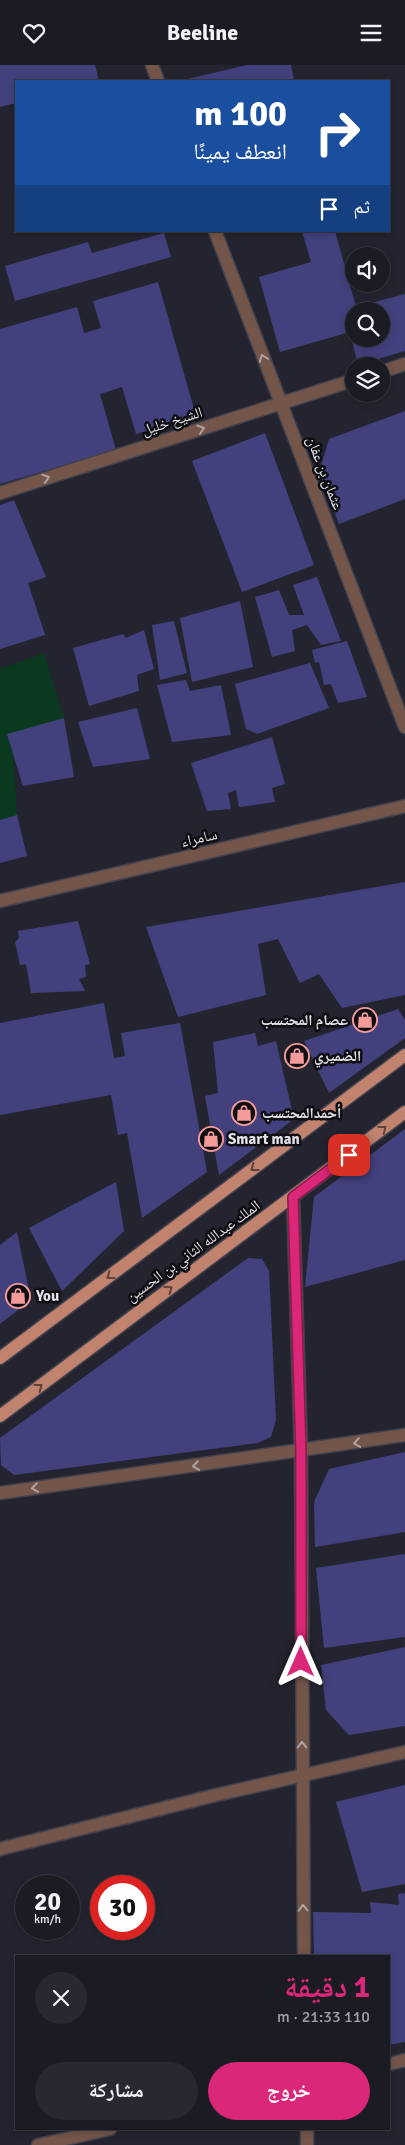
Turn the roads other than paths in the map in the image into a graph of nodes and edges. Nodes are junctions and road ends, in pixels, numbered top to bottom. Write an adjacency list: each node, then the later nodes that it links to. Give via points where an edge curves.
1 (152, 65): 2 (street)
2 (158, 80)
3 (215, 232): 7 (street, عثمان بن عفان, one-way to 3)
4 (405, 364): 5 (street)
5 (390, 369)
6 (345, 383): 7 (street, الشيخ خليل)
7 (281, 404): 8 (street, الشيخ خليل, one-way to 7); 9 (street, عثمان بن عفان)
8 (0, 493)
9 (405, 727)
10 (405, 806): 11 (street, سامراء)
11 (0, 901)
12 (405, 1055): 15 (main road, الملك عبدالله الثاني بن الحسين, one-way to 15)
13 (405, 1112): 14 (main road, الملك عبدالله الثاني بن الحسين, one-way to 13)
14 (293, 1197): 16 (main road, الملك عبدالله الثاني بن الحسين, one-way to 14); 18 (street)
15 (0, 1358)
16 (0, 1416)
17 (405, 1435): 18 (street, one-way to 18)
18 (301, 1452): 19 (street, one-way to 19); 21 (street, one-way to 18)
19 (0, 1493)
20 (405, 1752): 21 (street)
21 (302, 1776): 22 (street); 23 (street, one-way to 21)
22 (0, 1849)
23 (304, 1955)
24 (405, 2060): 25 (street)
25 (390, 2064)
26 (106, 2130): 28 (street)
27 (307, 2130): 29 (street)
28 (38, 2145)
29 (307, 2145)

